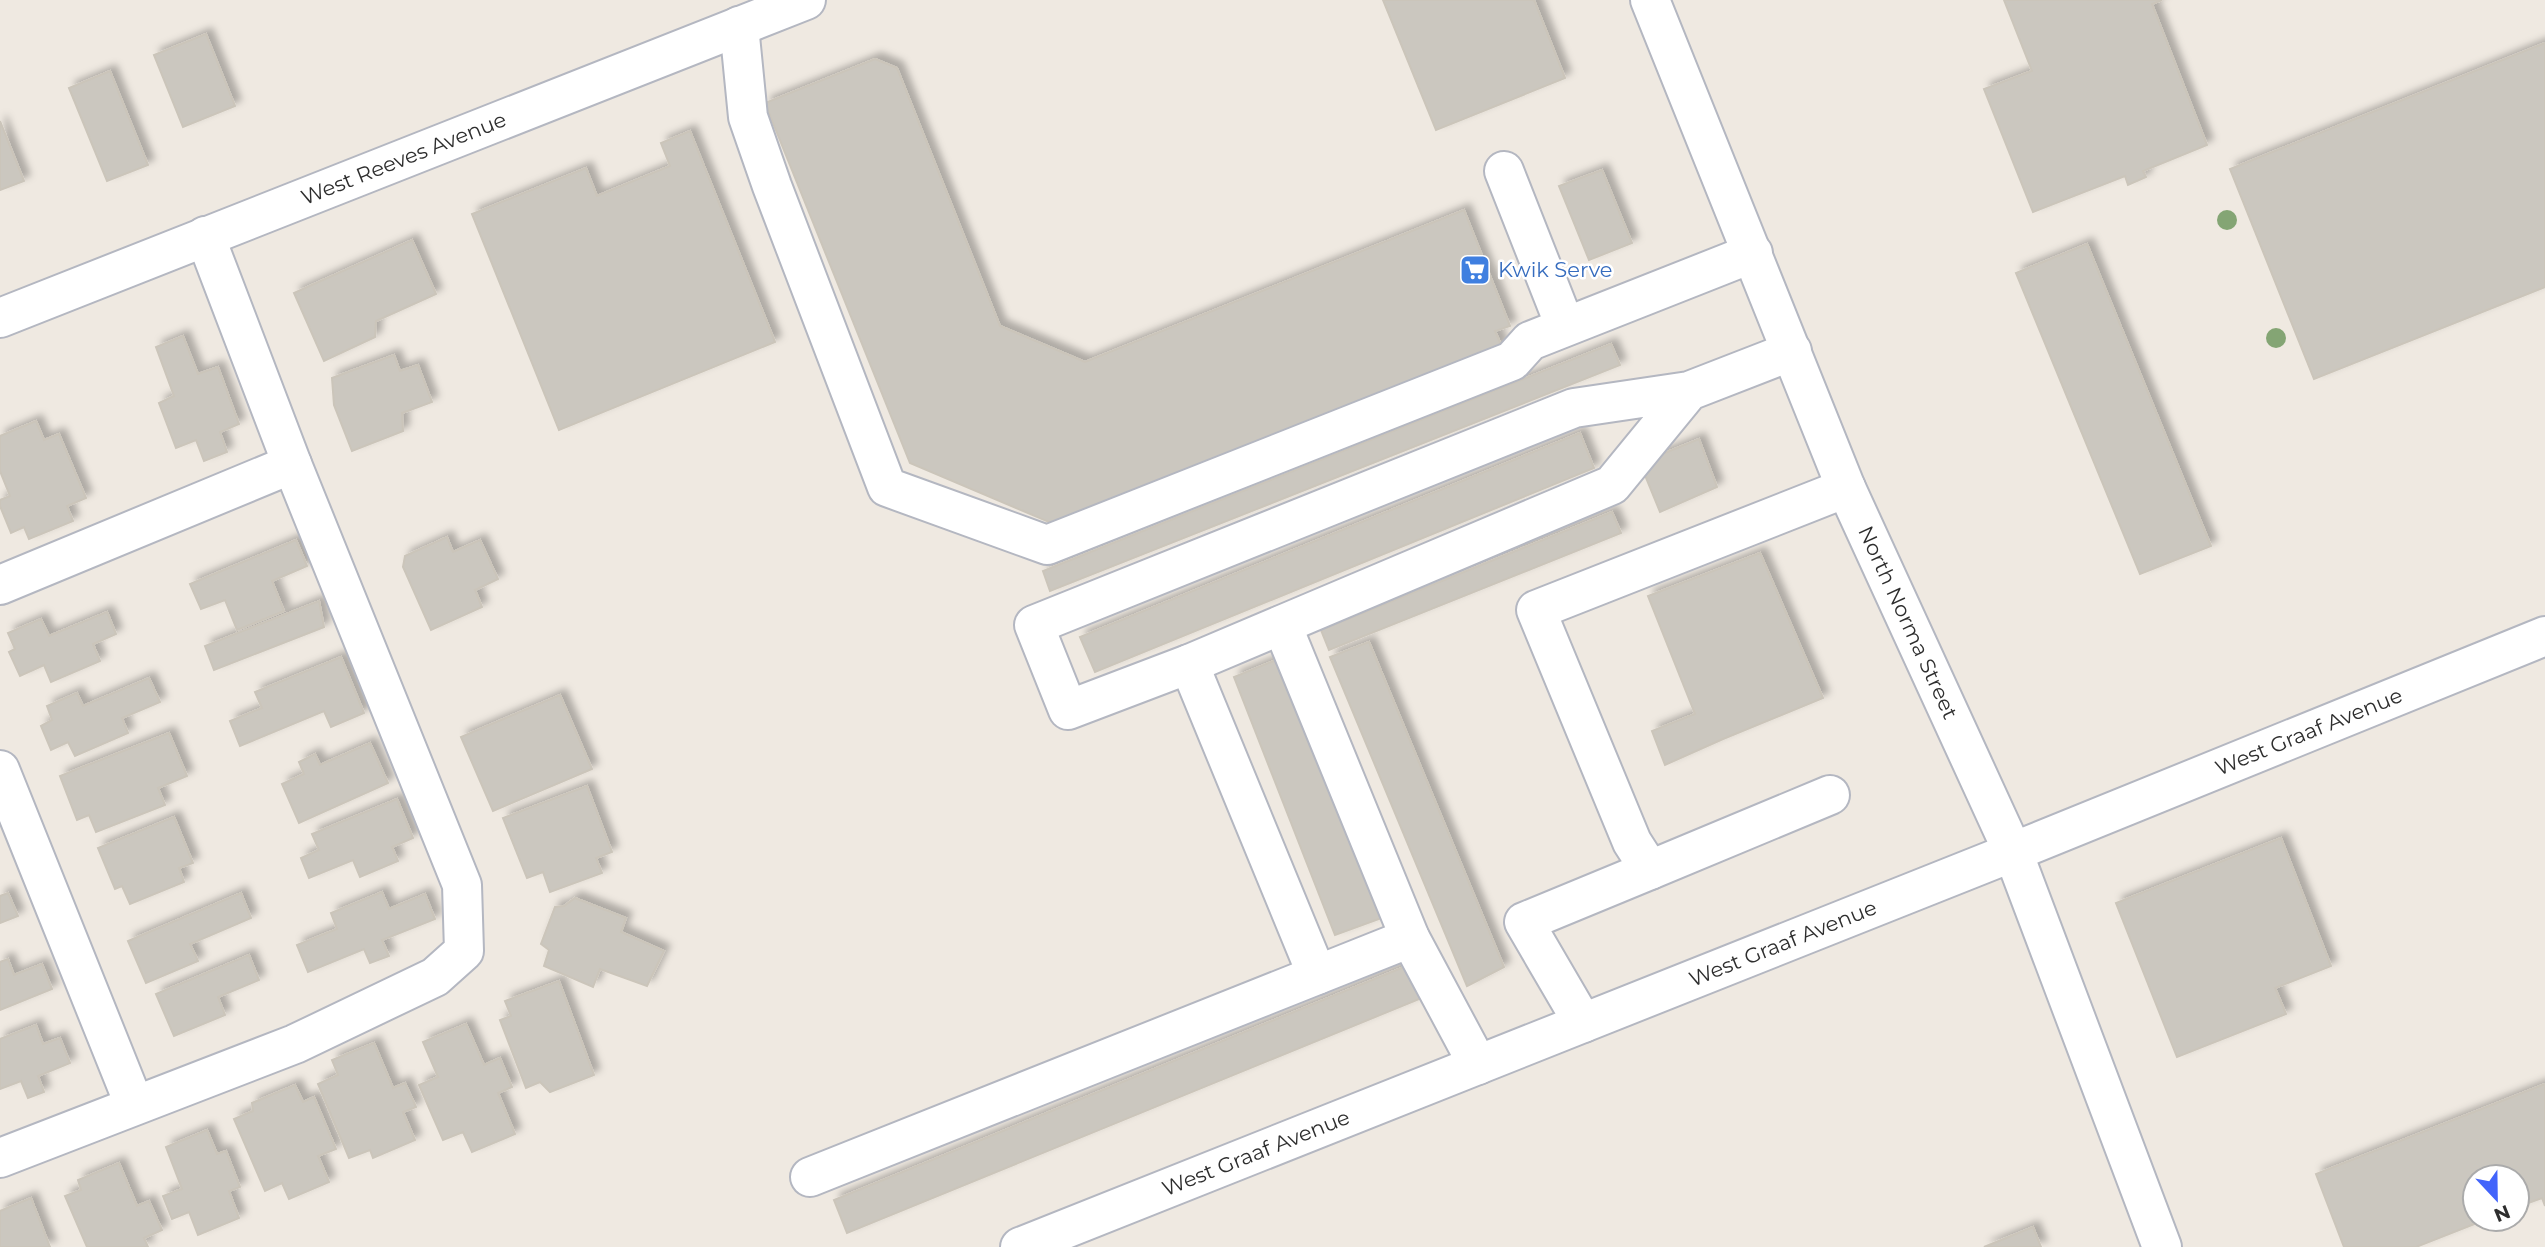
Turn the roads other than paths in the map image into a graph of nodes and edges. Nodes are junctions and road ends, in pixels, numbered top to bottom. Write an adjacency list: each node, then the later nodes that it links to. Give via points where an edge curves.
1 (806, 0): 3 (street, West Reeves Avenue)
2 (1650, 0): 6 (street, North Norma Street)
3 (739, 26): 5 (street, West Reeves Avenue); 8 (street, via 748,117 887,487 936,505 1047,545 1513,360 1530,341)
4 (1504, 171): 8 (street)
5 (205, 236): 7 (street, West Reeves Avenue); 11 (street)
6 (1753, 253): 8 (street); 9 (street, North Norma Street)
7 (0, 318)
8 (1564, 326)
9 (1792, 351): 10 (street); 12 (street, North Norma Street)
10 (1689, 391): 14 (street, via 1612,485); 16 (street, via 1574,408 1034,625 1068,710)
11 (292, 464): 13 (street); 25 (street, via 462,885 464,951 435,977 295,1044)
12 (1846, 488): 19 (street, North Norma Street); 20 (street, via 1536,610 1632,842)
13 (0, 585)
14 (1282, 625): 16 (street); 21 (street)
15 (2545, 636): 19 (street, West Graaf Avenue)
16 (1189, 664): 22 (street)
17 (0, 770): 25 (street)
18 (1830, 795): 20 (street)
19 (2013, 852): 23 (street, West Graaf Avenue); 29 (street, North Norma Street)
20 (1650, 870): 23 (street, via 1524,922)
21 (1410, 939): 22 (street); 24 (street)
22 (1317, 975): 27 (street)
23 (1583, 1023): 24 (street, West Graaf Avenue)
24 (1478, 1065): 28 (street, West Graaf Avenue)
25 (134, 1104): 26 (street)
26 (0, 1158)
27 (810, 1177)
28 (1020, 1247)
29 (2162, 1247)

